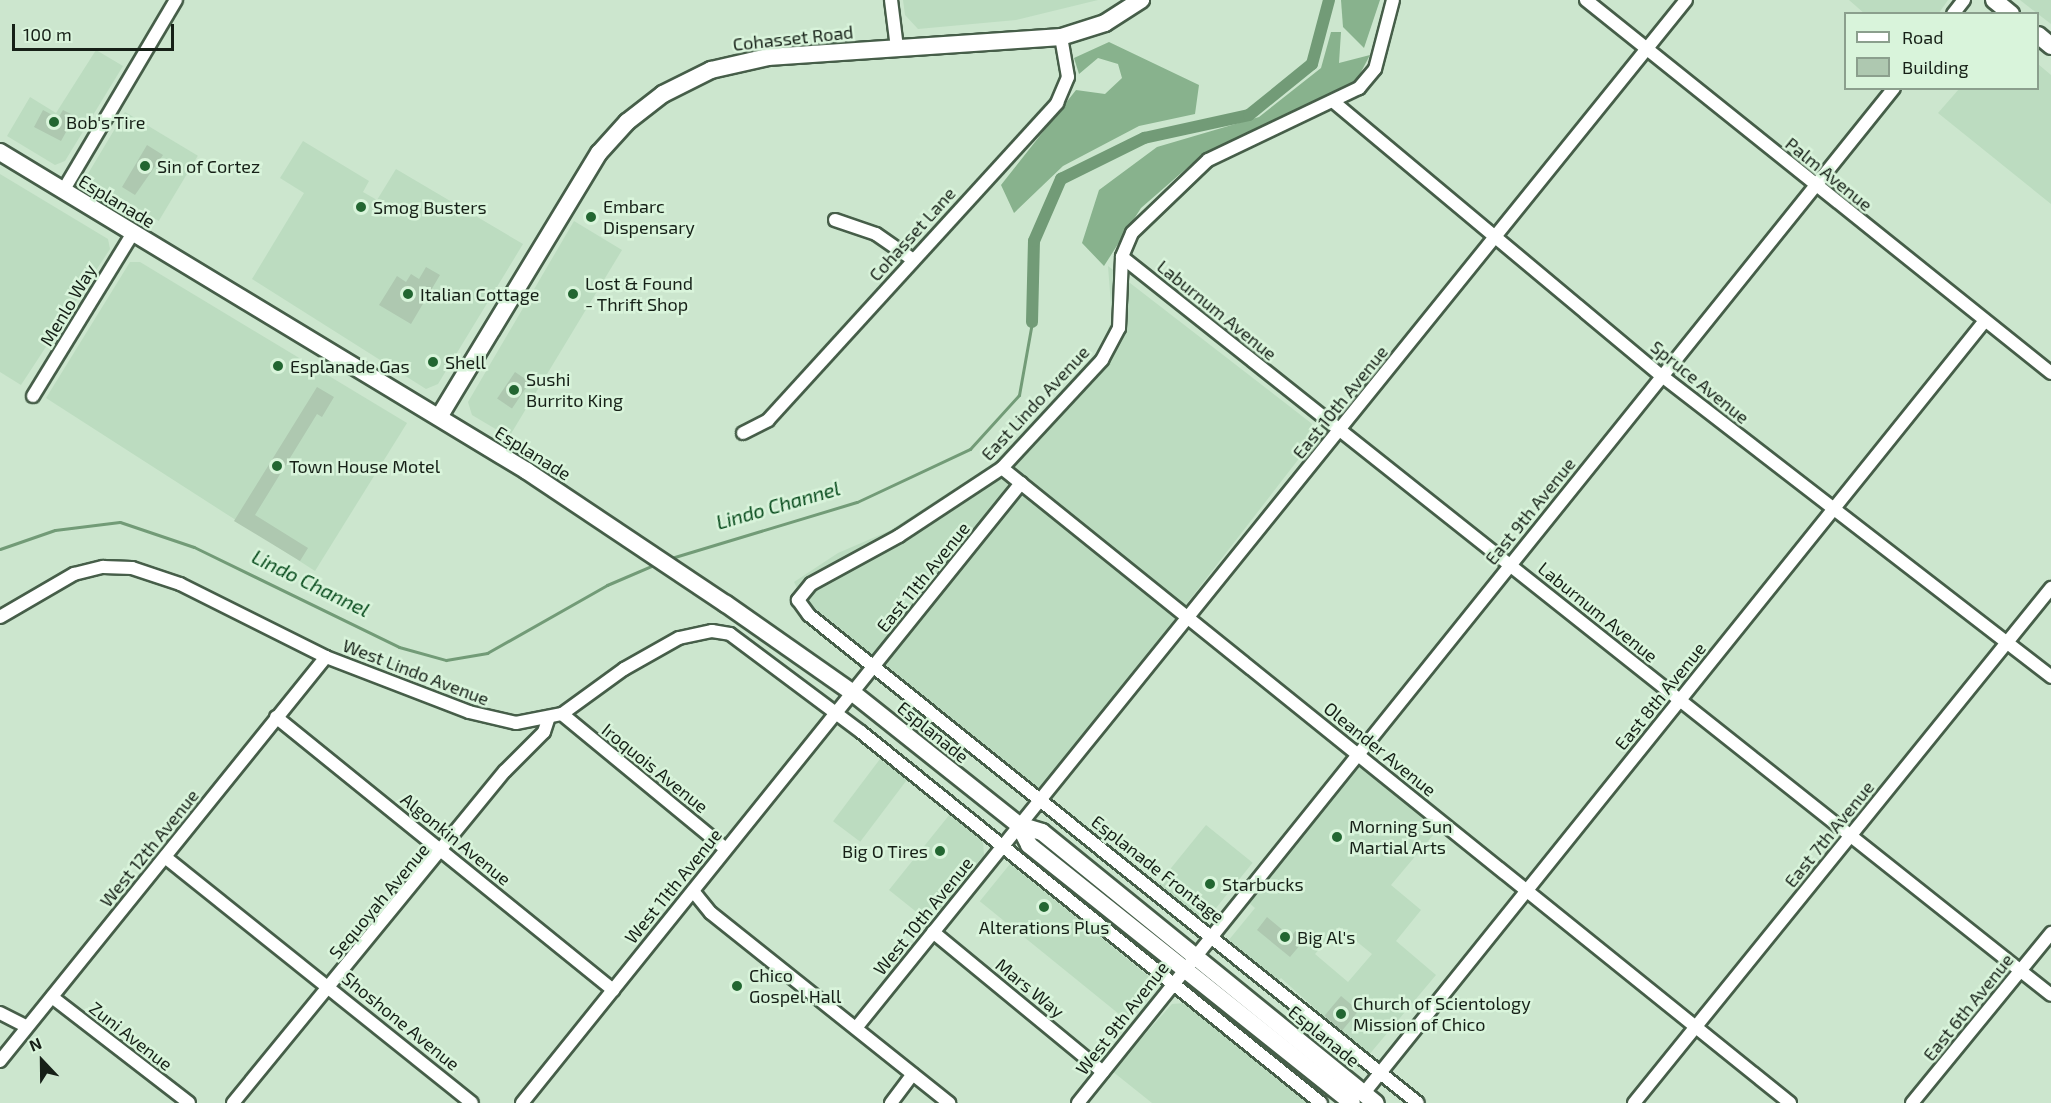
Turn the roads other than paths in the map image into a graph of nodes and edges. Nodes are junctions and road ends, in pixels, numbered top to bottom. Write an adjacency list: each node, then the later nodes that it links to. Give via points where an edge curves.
1 (176, 0): 20 (street)
2 (891, 0): 14 (street)
3 (1141, 0): 11 (main road, Cohasset Road, via 1104,22)
4 (1393, 0): 17 (street, East Lindo Avenue, via 1375,69 1359,88)
5 (1586, 0): 15 (street, Palm Avenue)
6 (1686, 0): 15 (street, East 10th Avenue)
7 (1964, 0): 9 (street)
8 (1994, 0): 10 (main road)
9 (1955, 12)
10 (2009, 12)
11 (1061, 37): 14 (main road, Cohasset Road); 25 (street, Cohasset Lane, via 1068,77 1057,103)
12 (2039, 37): 13 (main road)
13 (2051, 46)
14 (897, 48): 30 (main road, Cohasset Road, via 739,61 685,81 644,107 598,153)
15 (1646, 50): 19 (street, Palm Avenue); 23 (street, East 10th Avenue)
16 (1892, 90): 19 (street, East 9th Avenue)
17 (1335, 104): 23 (street, Spruce Avenue); 24 (street, East Lindo Avenue, via 1208,160 1132,233)
18 (0, 152): 20 (main road, Esplanade)
19 (1815, 187): 26 (street, Palm Avenue); 28 (street, East 9th Avenue)
20 (63, 191): 22 (main road, Esplanade)
21 (835, 220): 25 (street, via 876,234)
22 (133, 233): 29 (street, Menlo Way); 30 (main road, Esplanade)
23 (1495, 238): 28 (street, Spruce Avenue); 31 (street, East 10th Avenue)
24 (1122, 257): 31 (street, Laburnum Avenue); 33 (street, East Lindo Avenue, via 1119,327 1102,360)
25 (912, 260): 32 (street, Cohasset Lane, via 768,420)
26 (1984, 322): 27 (street, Palm Avenue); 35 (street, East 8th Avenue)
27 (2051, 373)
28 (1662, 376): 35 (street, Spruce Avenue); 36 (street, East 9th Avenue)
29 (33, 396)
30 (439, 417): 45 (main road, Esplanade, via 726,603)
31 (1341, 429): 36 (street, Laburnum Avenue); 40 (street, East 10th Avenue)
32 (743, 433)
33 (1002, 468): 34 (street, Oleander Avenue); 37 (street, East Lindo Avenue, via 899,536)
34 (1020, 483): 40 (street, Oleander Avenue); 43 (street, East 11th Avenue)
35 (1832, 510): 41 (street, Spruce Avenue); 46 (street, East 8th Avenue)
36 (1511, 564): 46 (street, Laburnum Avenue); 51 (street, East 9th Avenue)
37 (811, 584): 43 (street, Esplanade Frontage, via 798,600 809,615)
38 (2051, 588): 41 (street, East 7th Avenue)
39 (0, 617): 42 (street, West Lindo Avenue, via 74,574 103,567 132,568 180,584)
40 (1187, 618): 51 (street, Oleander Avenue); 52 (street, East 10th Avenue)
41 (2007, 642): 44 (street, Spruce Avenue); 54 (street, East 7th Avenue)
42 (326, 657): 49 (street, West 12th Avenue); 50 (street, West Lindo Avenue, via 481,716 516,723)
43 (874, 666): 45 (street, East 11th Avenue); 52 (street, Esplanade Frontage)
44 (2051, 678)
45 (853, 693): 48 (street, West 11th Avenue); 53 (main road, Esplanade)
46 (1678, 700): 54 (street, Laburnum Avenue); 60 (street, East 8th Avenue)
47 (562, 714): 48 (street, West Lindo Avenue, via 658,648 712,631 746,644); 50 (street, West Lindo Avenue); 56 (street, Iroquois Avenue)
48 (836, 714): 55 (street); 56 (street, West 11th Avenue)
49 (276, 717): 57 (street, Algonkin Avenue); 58 (street, West 12th Avenue)
50 (548, 720): 57 (street, Sequoyah Avenue, via 544,732 505,771)
51 (1358, 754): 60 (street, Oleander Avenue); 63 (street, East 9th Avenue)
52 (1041, 798): 53 (street, East 10th Avenue); 63 (street, Esplanade Frontage)
53 (1019, 825): 55 (street, West 10th Avenue); 64 (main road, Esplanade, via 1041,832); 65 (main road, Esplanade, via 1029,845)
54 (1852, 834): 66 (street, Laburnum Avenue); 74 (street, East 7th Avenue)
55 (1002, 846): 61 (street, West 10th Avenue); 67 (street)
56 (726, 849): 59 (street, West 11th Avenue)
57 (443, 852): 68 (street, Sequoyah Avenue); 69 (street, Algonkin Avenue)
58 (165, 857): 68 (street, Shoshone Avenue); 71 (street, West 12th Avenue)
59 (693, 891): 69 (street, West 11th Avenue); 75 (street, via 711,913)
60 (1527, 891): 74 (street, Oleander Avenue); 79 (street, East 8th Avenue)
61 (933, 932): 75 (street, West 10th Avenue); 77 (street, Mars Way)
62 (2051, 933): 66 (street, East 6th Avenue)
63 (1212, 934): 64 (street, East 9th Avenue); 79 (street, Esplanade Frontage)
64 (1195, 956): 65 (street, West 9th Avenue); 80 (main road, Esplanade)
65 (1184, 969): 67 (street, West 9th Avenue); 80 (main road, Esplanade)
66 (2021, 971): 70 (street, Laburnum Avenue); 92 (street, East 6th Avenue)
67 (1173, 983): 77 (street, West 9th Avenue); 88 (street)
68 (331, 986): 82 (street, Sequoyah Avenue); 83 (street, Shoshone Avenue)
69 (613, 990): 84 (street, West 11th Avenue)
70 (2051, 995)
71 (52, 997): 73 (street, West 12th Avenue); 81 (street, Zuni Avenue)
72 (0, 1013): 73 (street)
73 (27, 1027): 76 (street, West 12th Avenue)
74 (1696, 1027): 90 (street, East 7th Avenue); 91 (street, Oleander Avenue)
75 (856, 1028): 78 (street)
76 (0, 1061)
77 (1103, 1072): 87 (street, West 9th Avenue)
78 (913, 1074): 85 (street); 86 (street)
79 (1381, 1074): 80 (street, East 8th Avenue); 89 (street, Esplanade Frontage)
80 (1362, 1101)
81 (189, 1103)
82 (233, 1103)
83 (472, 1103)
84 (522, 1103)
85 (891, 1103)
86 (949, 1103)
87 (1078, 1103)
88 (1321, 1103)
89 (1418, 1103)
90 (1634, 1103)
91 (1790, 1103)
92 (1912, 1103)

